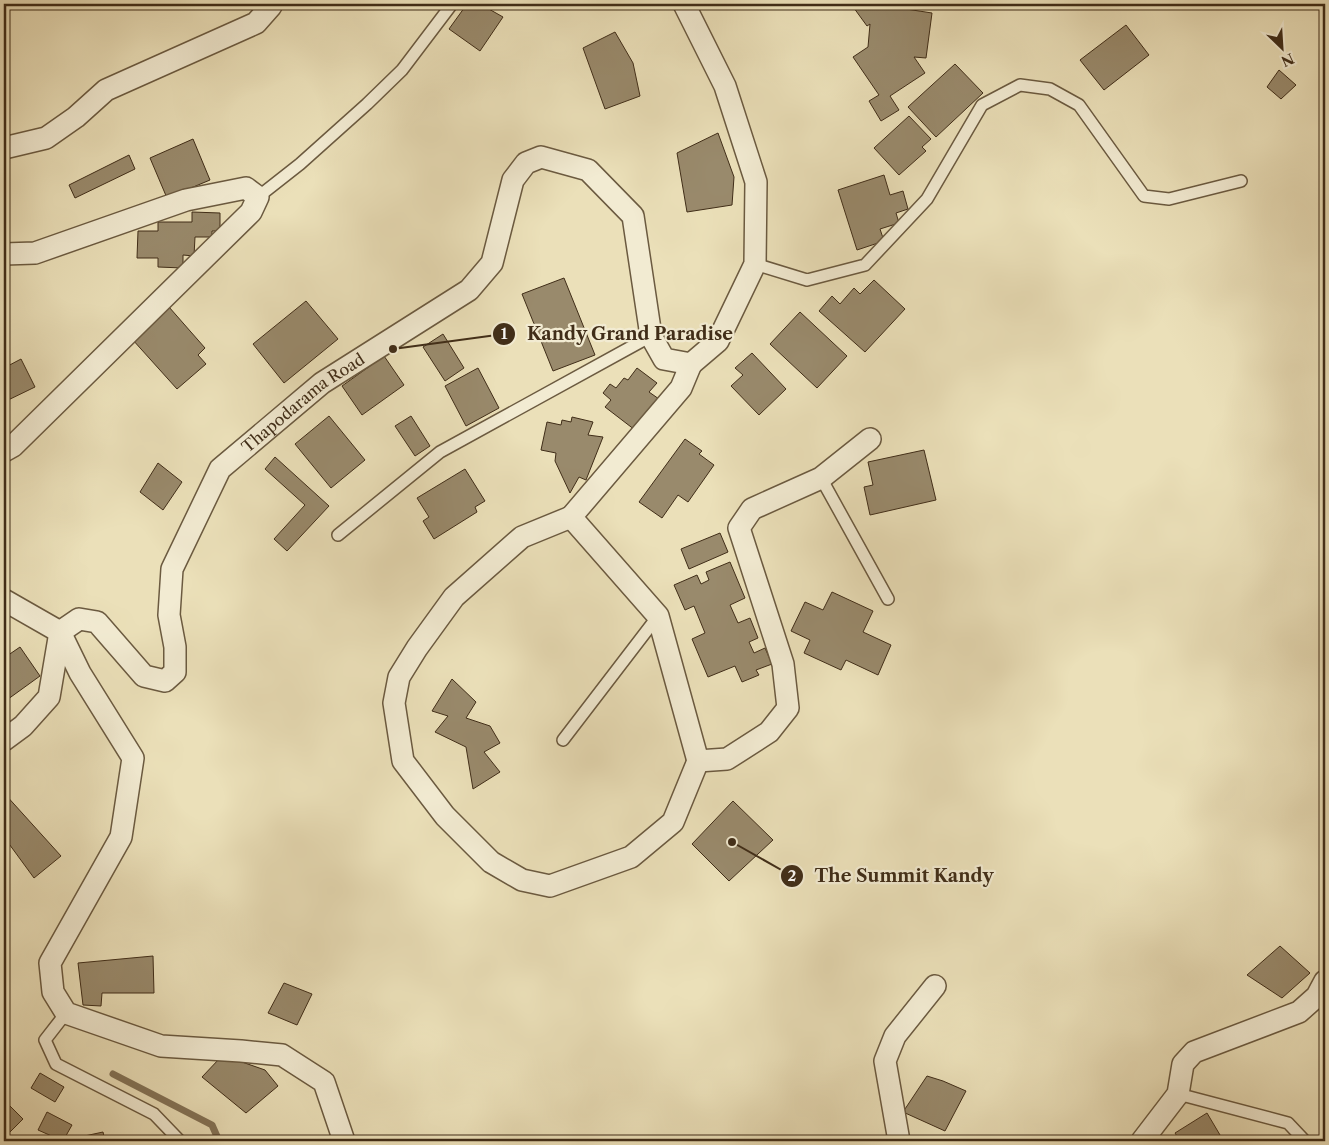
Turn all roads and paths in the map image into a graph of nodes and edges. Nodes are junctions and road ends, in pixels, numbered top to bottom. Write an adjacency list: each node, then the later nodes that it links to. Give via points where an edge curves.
1 (271, 4): 4 (street, via 256,23 106,90 46,138)
2 (452, 4): 6 (lane, via 402,70 300,164)
3 (684, 4): 8 (street, via 725,86 756,182)
4 (4, 148)
5 (1241, 181): 8 (lane, via 1169,199 1144,196 1079,105 1050,89 1020,85 982,105 927,199 865,265 807,280)
6 (258, 197): 7 (street, via 246,188 186,200 35,253); 12 (street, via 251,212 13,446)
7 (4, 254)
8 (756, 264): 10 (street, via 718,341)
9 (651, 336): 10 (street, Thapodarama Road, via 664,359); 15 (lane, via 440,452); 19 (street, Thapodarama Road, via 633,216 588,170 541,157 526,163 513,180 492,263 469,290 322,383 220,469 172,570 169,615 175,648 174,672 166,681 144,676 97,622 79,619)
10 (690, 364): 14 (street, via 681,388)
11 (870, 440): 13 (street)
12 (4, 451)
13 (821, 478): 16 (lane); 22 (street, via 752,509 739,528 783,664 788,708 769,732 727,759)
14 (572, 517): 18 (street); 22 (street, via 522,537 454,597 417,648 399,677 394,703 402,761 445,816 491,862 522,880 550,886 631,857 673,822)
15 (338, 535)
16 (888, 599)
17 (4, 600): 19 (street)
18 (658, 616): 21 (lane); 22 (street)
19 (60, 632): 20 (street, via 49,697 23,726); 25 (street, via 80,673 133,758 121,837 50,963 54,992)
20 (4, 740)
21 (563, 740)
22 (698, 761)
23 (1325, 981): 26 (street, via 1317,996 1300,1012 1194,1052 1183,1064)
24 (935, 986): 29 (street, via 895,1036 885,1061)
25 (66, 1013): 27 (lane, via 45,1040 56,1064 154,1114); 28 (street, via 161,1046 282,1055 324,1082)
26 (1178, 1094): 30 (street); 31 (lane, via 1288,1123)
27 (180, 1141)
28 (344, 1141)
29 (898, 1141)
30 (1142, 1141)
31 (1305, 1141)

